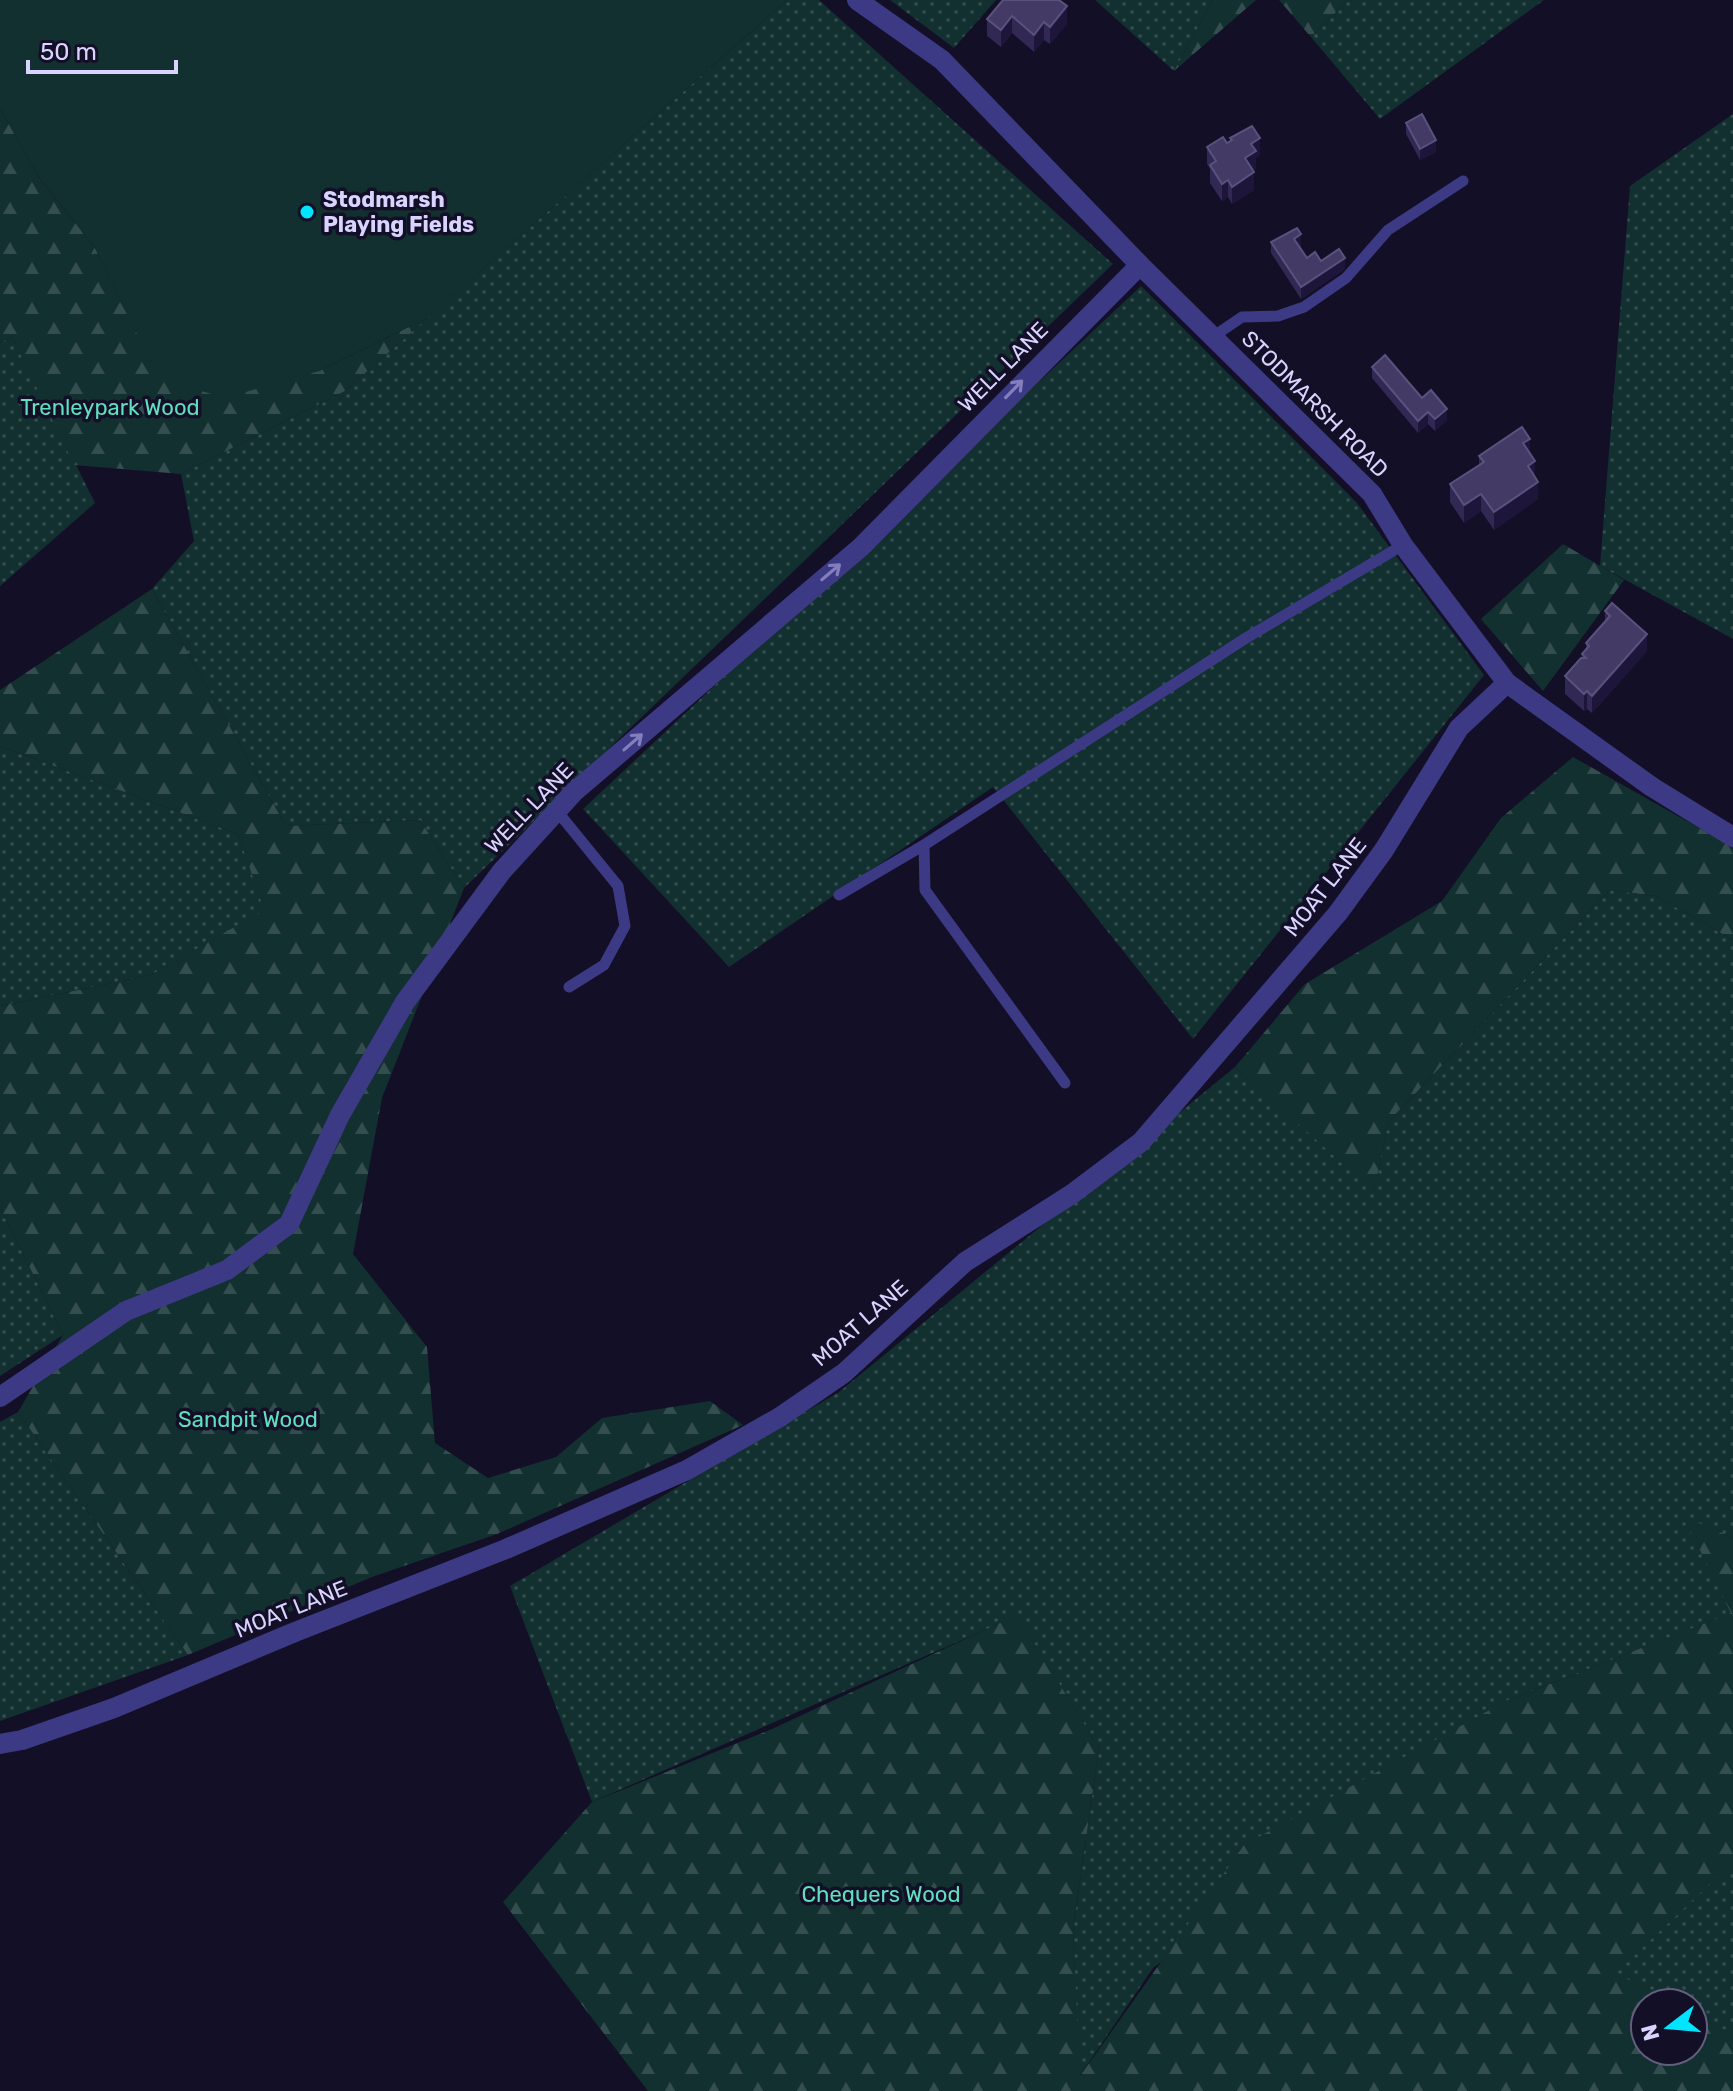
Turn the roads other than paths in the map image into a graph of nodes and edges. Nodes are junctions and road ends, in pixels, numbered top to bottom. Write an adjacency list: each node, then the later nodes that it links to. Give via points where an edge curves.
1 (857, 0): 3 (street, STODMARSH ROAD, via 942,60)
2 (1463, 181): 4 (lane, via 1388,230 1346,278 1304,307 1278,316 1242,317)
3 (1140, 265): 4 (street, STODMARSH ROAD); 7 (street, WELL LANE, one-way to 3, via 861,547)
4 (1214, 336): 5 (street, STODMARSH ROAD, via 1372,494)
5 (1403, 545): 6 (street, STODMARSH ROAD); 9 (lane, via 1246,638)
6 (1507, 683): 8 (street, STODMARSH ROAD, via 1652,787); 14 (street, MOAT LANE, via 1459,728 1384,850 1338,913 1141,1142 1072,1194 965,1262 844,1373 687,1470 114,1708)
7 (557, 811): 11 (lane, via 618,886 625,926 604,965); 13 (street, WELL LANE, via 502,871 405,1002 340,1115 289,1224 227,1270 126,1311)
8 (1733, 837)
9 (924, 845): 10 (lane); 12 (lane, via 925,890)
10 (839, 895)
11 (569, 987)
12 (1065, 1083)
13 (0, 1397)
14 (0, 1744)

